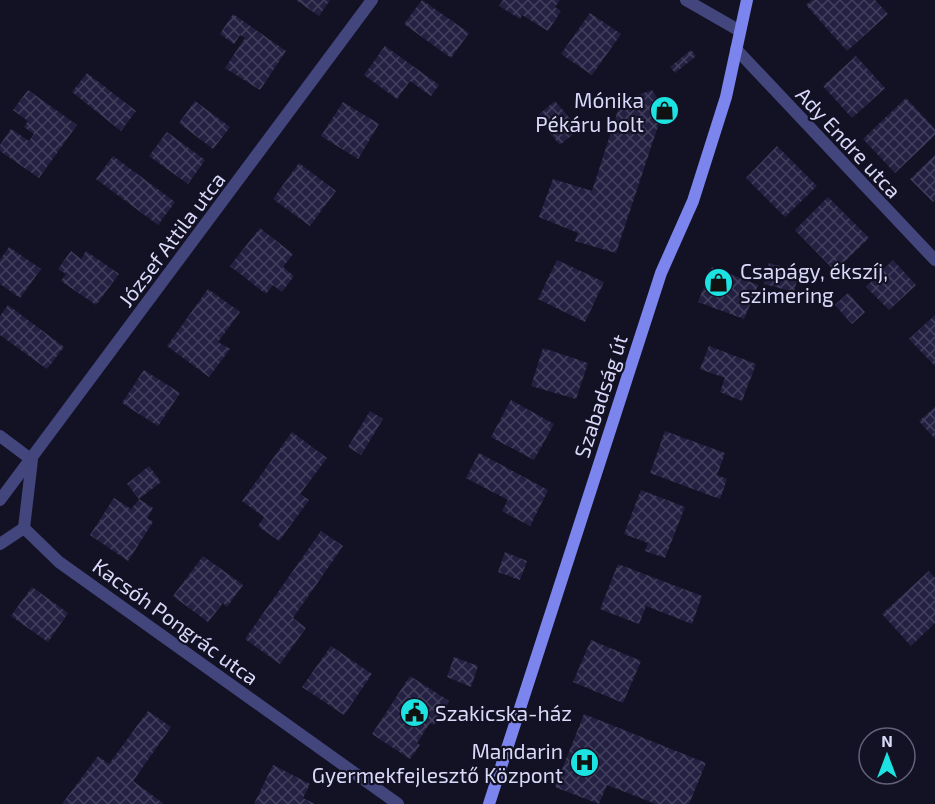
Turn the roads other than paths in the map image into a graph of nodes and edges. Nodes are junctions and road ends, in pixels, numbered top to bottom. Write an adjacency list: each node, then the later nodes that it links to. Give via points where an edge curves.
1 (372, 0): 8 (street, József Attila utca)
2 (686, 0): 4 (street)
3 (747, 0): 4 (street, Szabadság út)
4 (740, 31): 5 (street, Szabadság út)
5 (736, 49): 6 (street, Ady Endre utca); 13 (street, Szabadság út, via 726,97 693,201 661,273)
6 (935, 260)
7 (0, 436): 8 (street)
8 (32, 460): 9 (street, József Attila utca); 10 (street)
9 (0, 500)
10 (24, 528): 11 (street); 12 (street, Kacsóh Pongrác utca, via 59,562)
11 (0, 544)
12 (398, 804)
13 (489, 804)

